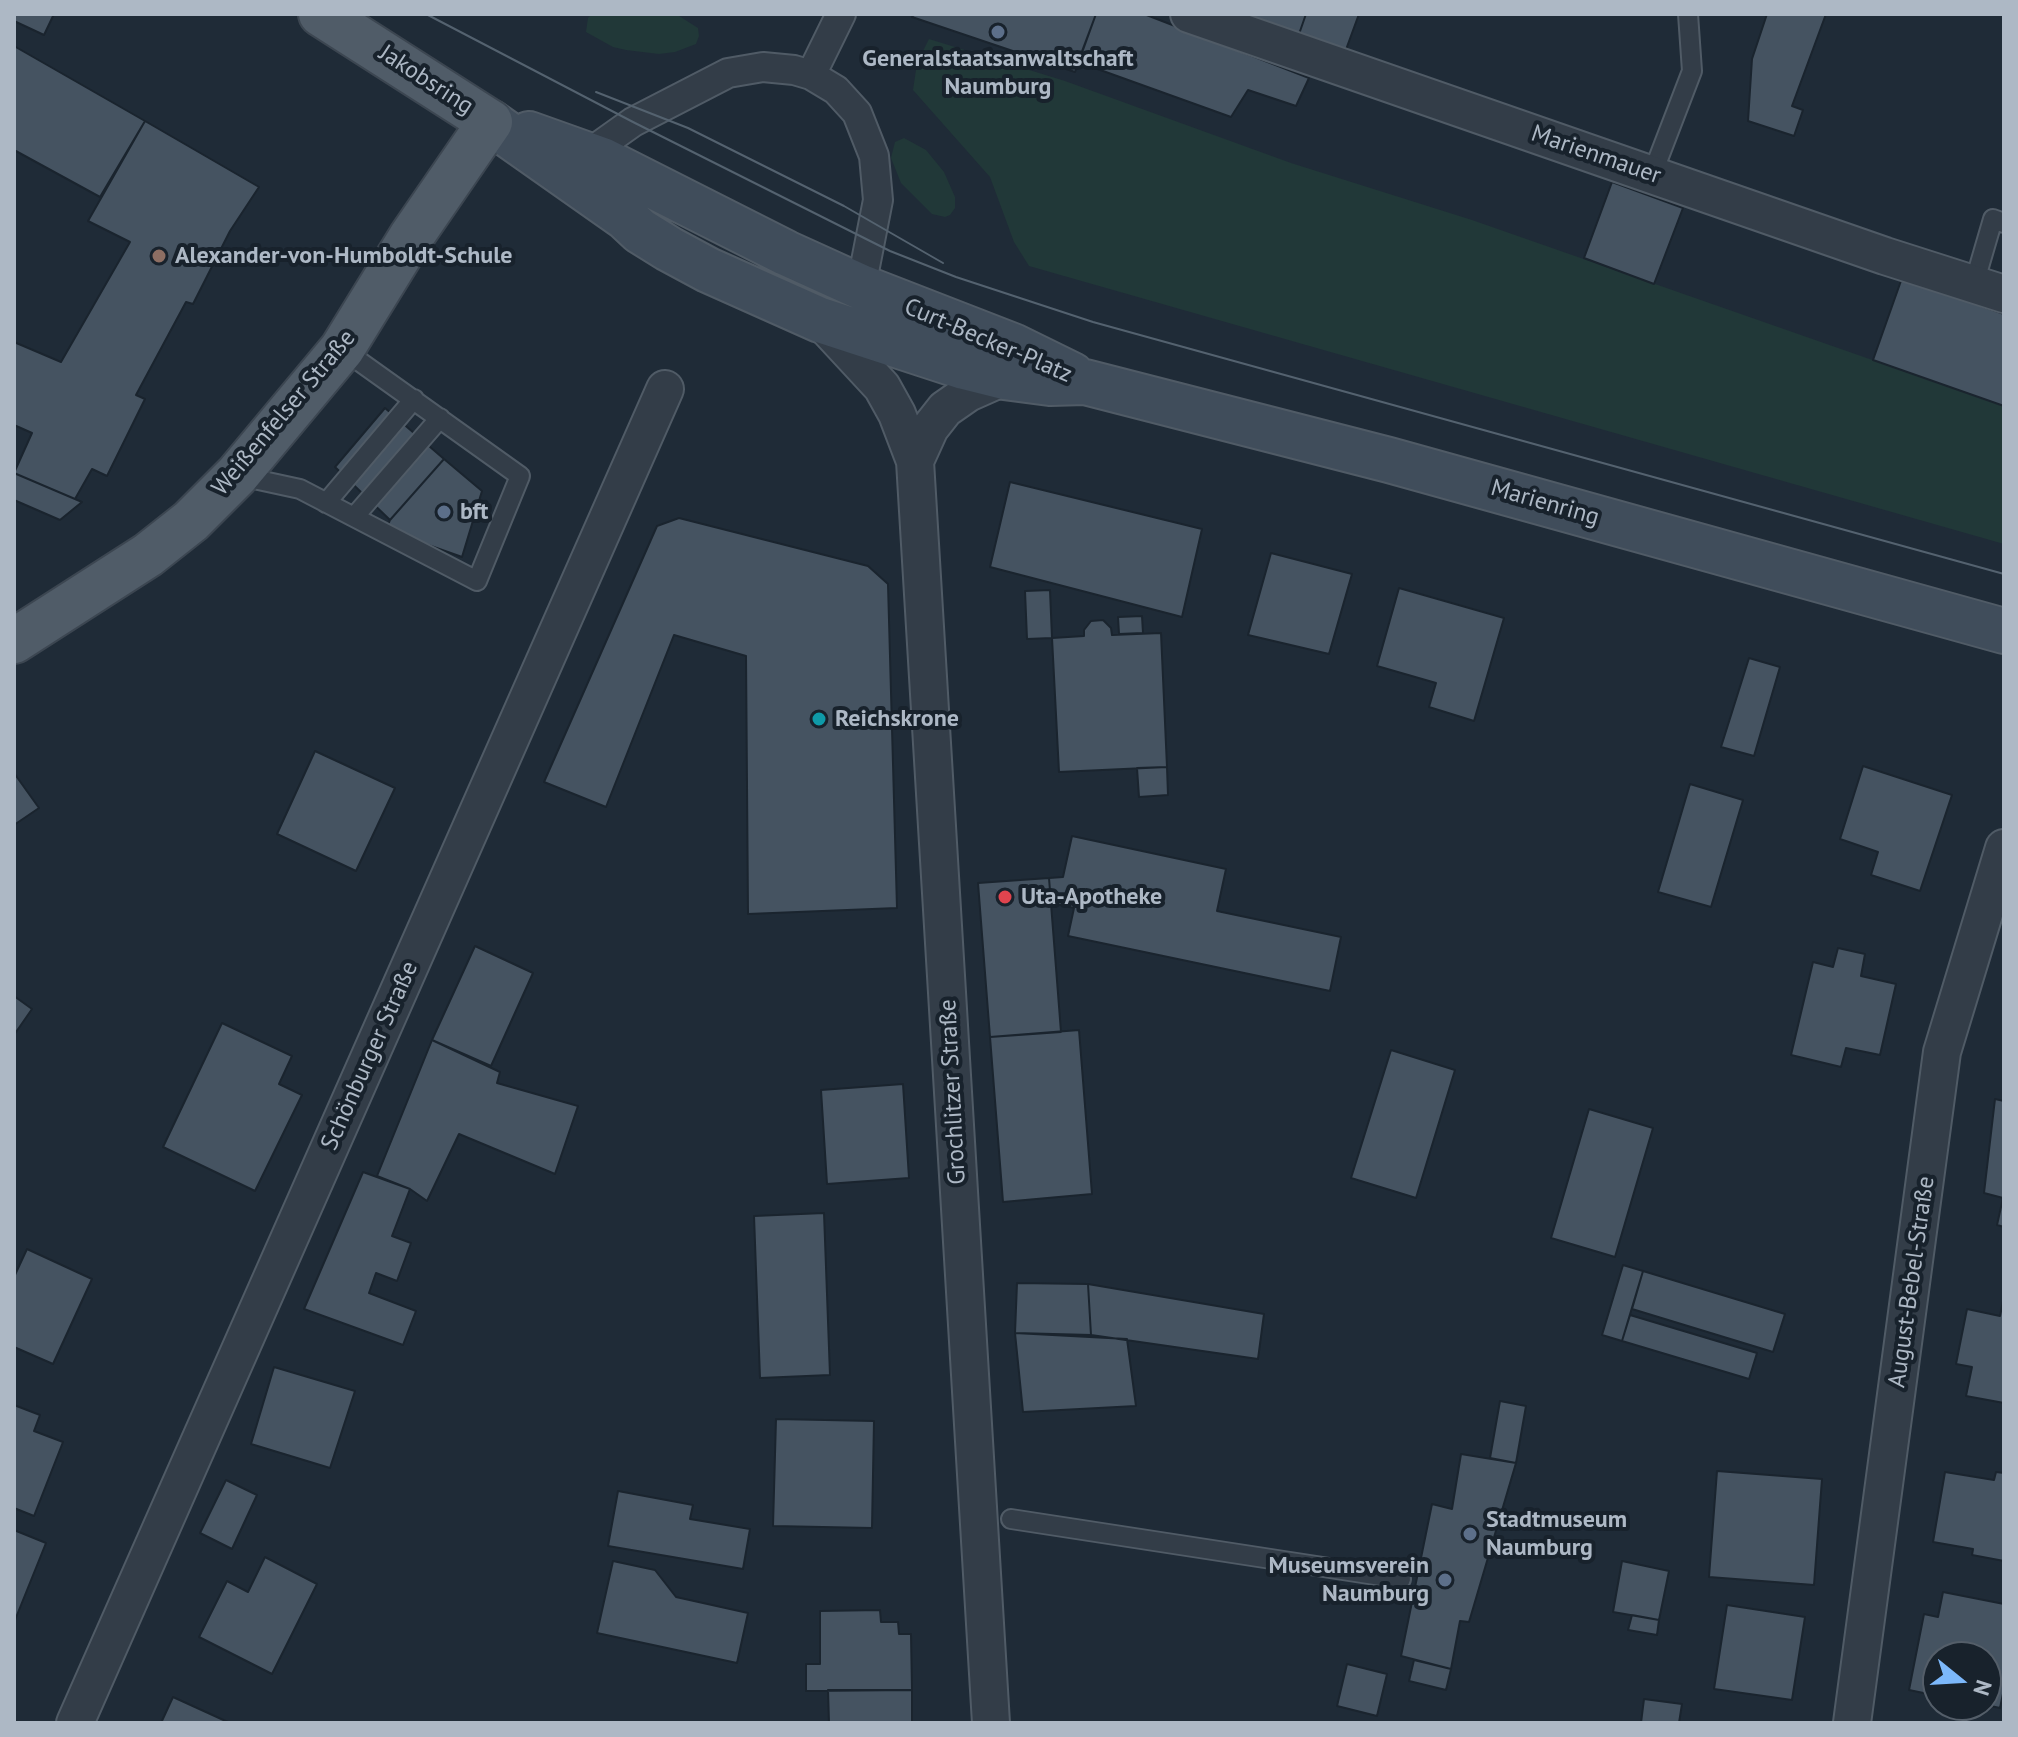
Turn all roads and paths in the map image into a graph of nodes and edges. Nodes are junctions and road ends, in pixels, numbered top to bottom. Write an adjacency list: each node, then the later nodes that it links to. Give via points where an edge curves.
1 (321, 14): 6 (main road, Jakobsring)
2 (841, 14): 5 (street)
3 (1189, 14): 8 (street, Marienmauer)
4 (1688, 14): 8 (lane, via 1692,71)
5 (811, 75): 7 (street, via 763,67 728,73 633,122); 10 (street, via 836,90 857,113 874,156 878,200)
6 (490, 122): 7 (main road, Curt-Becker-Platz); 12 (main road, Curt-Becker-Platz, via 669,249); 13 (main road, Weißenfelser Straße)
7 (588, 154): 10 (main road, Curt-Becker-Platz)
8 (1652, 175): 11 (street, Marienmauer)
9 (2004, 223): 11 (lane, via 1993,219)
10 (861, 287): 16 (main road, Curt-Becker-Platz, via 1013,346)
11 (1989, 289)
12 (820, 320): 14 (street, Curt-Becker-Platz); 15 (main road, Curt-Becker-Platz)
13 (342, 349): 18 (lane); 21 (main road, Weißenfelser Straße)
14 (874, 377): 20 (street, Grochlitzer Straße, via 897,414)
15 (1004, 377): 16 (main road, Curt-Becker-Platz); 20 (street, Grochlitzer Straße, via 945,409)
16 (1085, 382): 24 (main road, Marienring, via 1389,460)
17 (665, 389): 29 (street, Schönburger Straße)
18 (414, 399): 19 (lane); 22 (lane)
19 (440, 418): 23 (lane); 23 (lane, via 520,476 477,581)
20 (915, 461): 30 (street, Grochlitzer Straße)
21 (237, 475): 22 (lane, via 300,489); 25 (main road, Weißenfelser Straße, via 148,555)
22 (326, 503): 23 (lane)
23 (354, 517)
24 (2004, 631)
25 (14, 641)
26 (2004, 848): 31 (street, August-Bebel-Straße, via 1942,1052)
27 (1011, 1519): 28 (lane)
28 (1401, 1579)
29 (75, 1723)
30 (991, 1723)
31 (1852, 1723)

